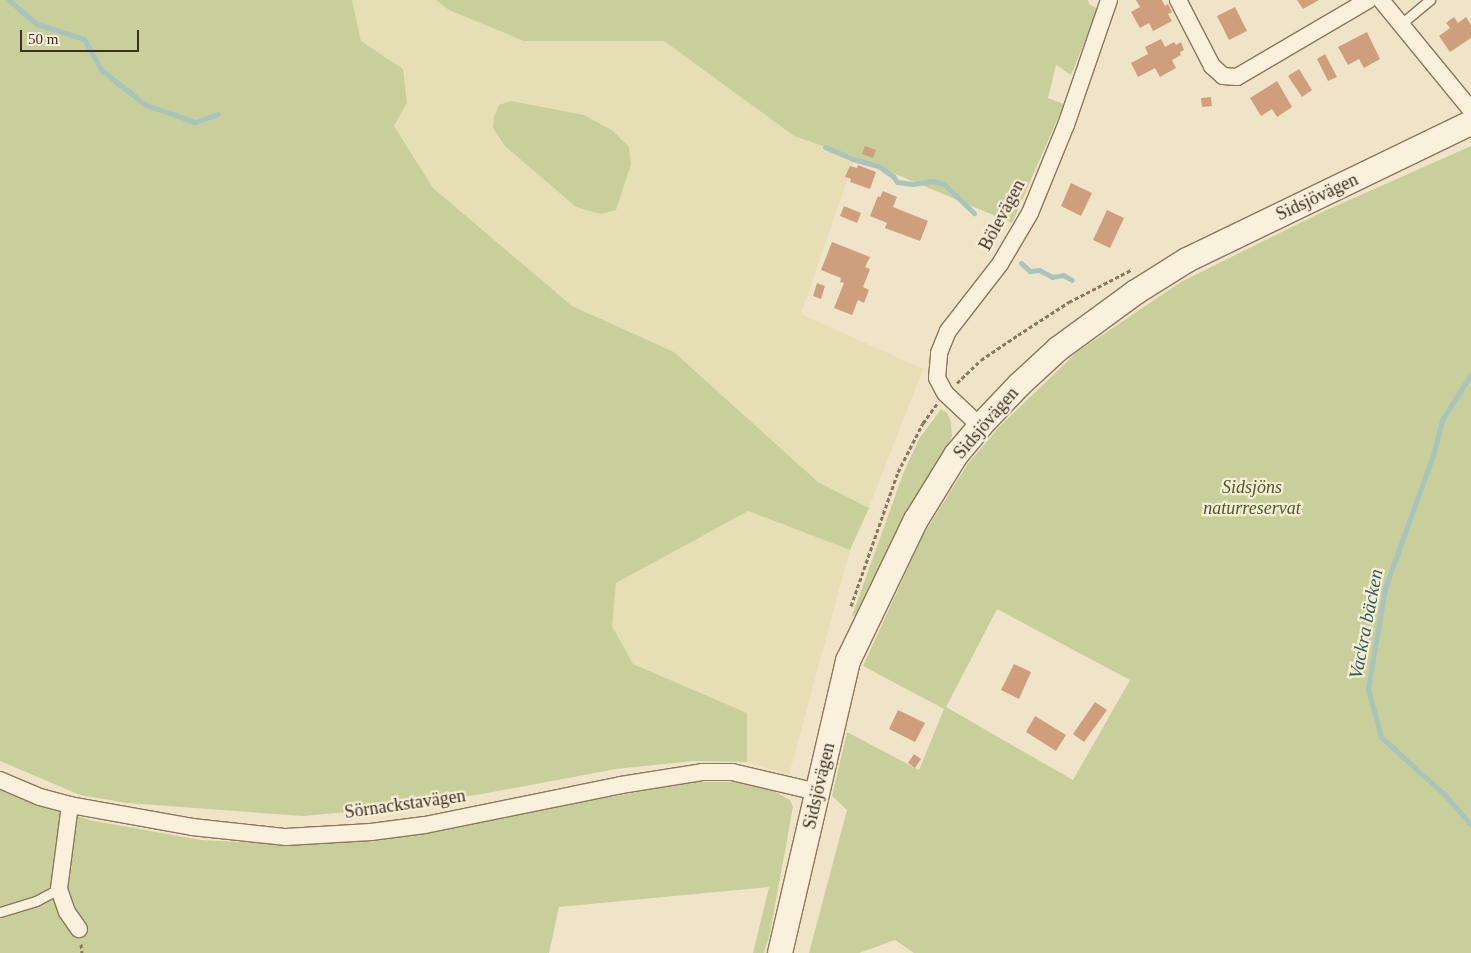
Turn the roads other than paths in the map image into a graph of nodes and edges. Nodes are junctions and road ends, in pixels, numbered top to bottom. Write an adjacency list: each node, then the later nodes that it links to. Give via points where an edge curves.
1 (1109, 0): 9 (street, Bölevägen, via 1066,125 1030,213 1000,264 942,342 938,378 946,393)
2 (1178, 0): 3 (street, via 1212,66 1223,76 1237,77)
3 (1368, 0)
4 (1381, 0): 6 (street)
5 (1430, 0): 6 (lane)
6 (1401, 24): 7 (street)
7 (1471, 110)
8 (1471, 122): 9 (main road, Sidsjövägen, via 1187,260 1136,292 1058,350)
9 (980, 426): 11 (main road, Sidsjövägen, via 956,455 916,520 852,652)
10 (0, 780): 12 (street, Sörnackstavägen)
11 (817, 792): 12 (street, Sörnackstavägen, via 732,772 702,772 425,825 286,837 192,826); 16 (main road, Sidsjövägen)
12 (70, 805): 13 (street)
13 (59, 889): 14 (lane, via 36,901); 15 (street, via 67,912)
14 (0, 912)
15 (79, 929)
16 (780, 953)

